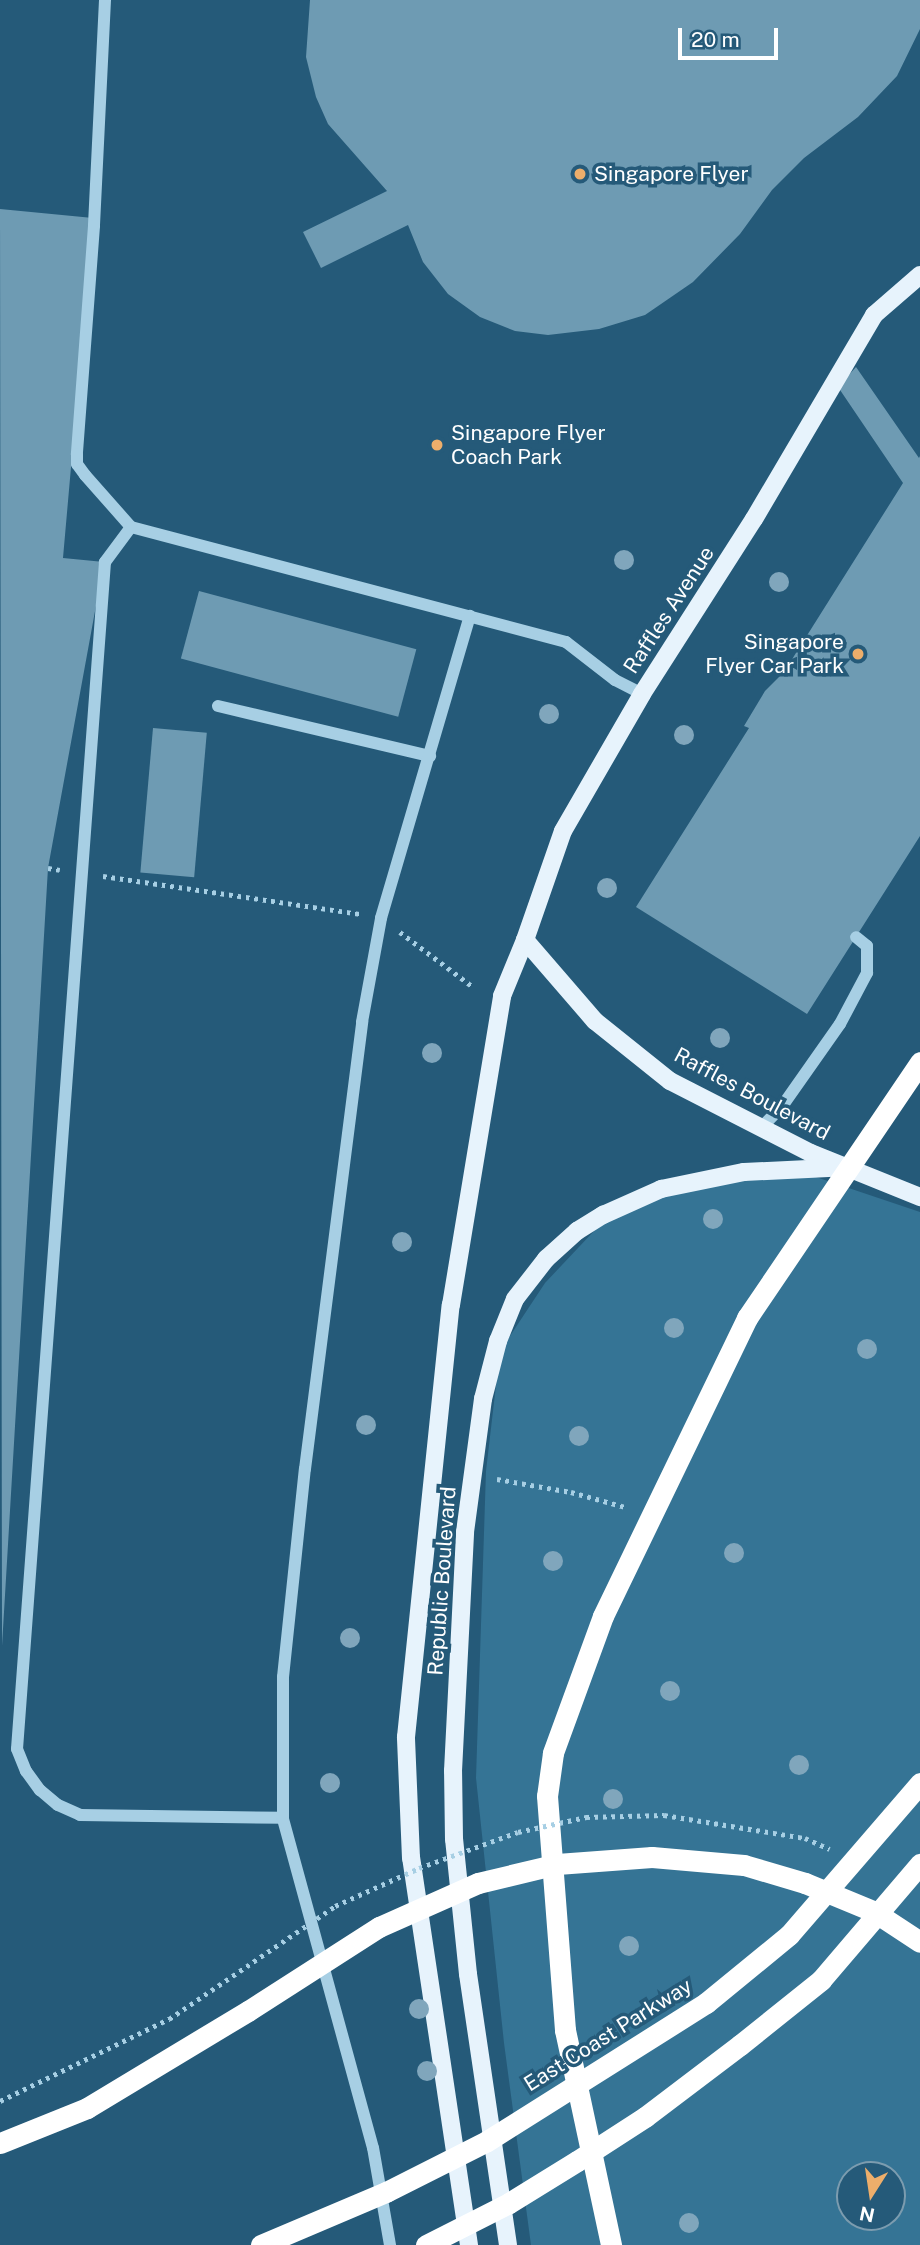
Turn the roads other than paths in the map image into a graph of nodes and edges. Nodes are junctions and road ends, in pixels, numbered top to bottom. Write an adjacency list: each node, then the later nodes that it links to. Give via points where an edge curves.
1 (105, 0): 3 (lane, via 77,464)
2 (920, 275): 5 (main road, Raffles Avenue, via 874,315 754,519)
3 (131, 527): 4 (lane); 16 (lane, via 105,562 18,1749 40,1790 80,1815)
4 (470, 616): 5 (lane, via 566,642 615,680); 7 (lane)
5 (642, 694): 9 (main road, Raffles Avenue, via 563,831)
6 (218, 706): 7 (lane)
7 (430, 755): 16 (lane, via 381,918 362,1022 283,1677)
8 (856, 937): 12 (lane, via 867,946 867,973 841,1024 783,1105)
9 (525, 940): 10 (main road, Raffles Avenue); 12 (main road, Raffles Boulevard, via 595,1021 670,1081)
10 (502, 996): 23 (main road, Republic Boulevard, via 451,1305 407,1737 411,1858)
11 (920, 1062): 25 (highway, bridge, via 747,1318 603,1616 553,1753 547,1796 565,2030)
12 (762, 1126): 13 (main road, Raffles Boulevard, via 811,1153)
13 (849, 1167): 14 (main road, Raffles Boulevard); 24 (main road, Republic Boulevard, via 732,1174 661,1189 603,1215 547,1259 515,1298 498,1341 483,1399 465,1532 453,1771 454,1839 468,1974)
14 (920, 1197)
15 (920, 1783): 20 (highway, East Coast Parkway, bridge, via 789,1935 705,2003 488,2141 386,2192)
16 (283, 1818): 21 (lane, via 373,2148)
17 (920, 1864): 22 (highway, bridge, via 821,1980 740,2045 645,2117 577,2161 509,2203)
18 (920, 1942): 19 (highway, bridge, via 873,1911 805,1883 744,1865 652,1857 557,1864 478,1883 379,1927 87,2108)
19 (0, 2143)
20 (261, 2245)
21 (390, 2245)
22 (426, 2245)
23 (470, 2245)
24 (508, 2245)
25 (611, 2245)

